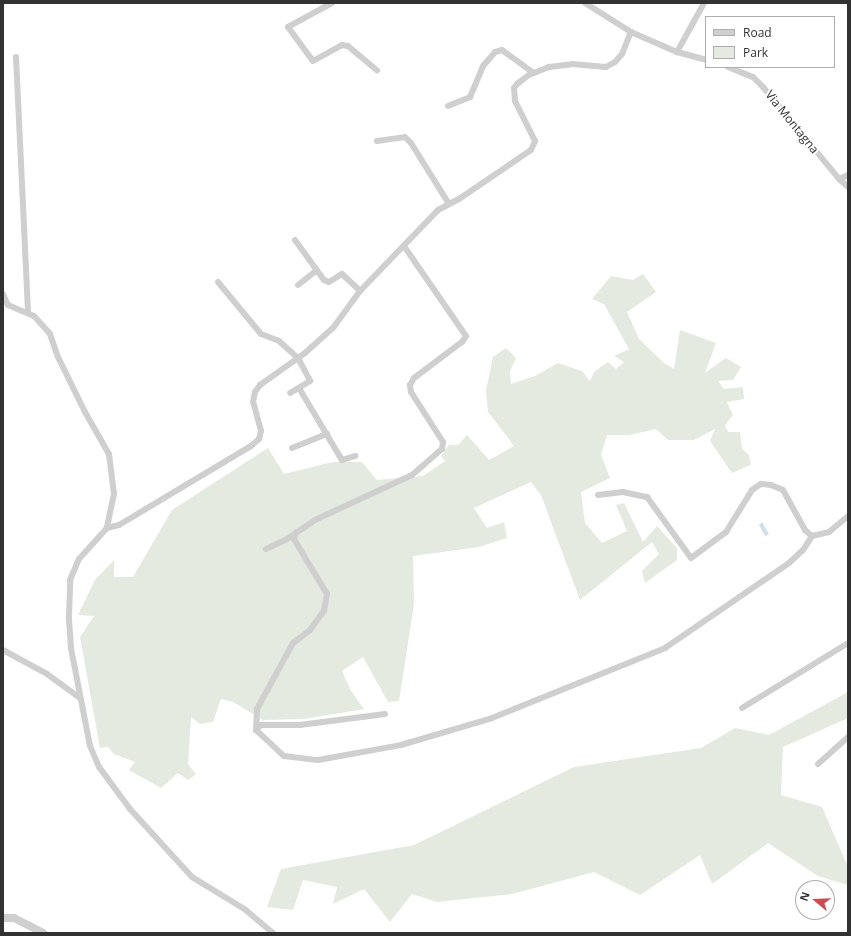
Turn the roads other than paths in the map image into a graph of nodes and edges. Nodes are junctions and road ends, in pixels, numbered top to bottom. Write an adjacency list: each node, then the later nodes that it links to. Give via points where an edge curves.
1 (332, 3): 9 (street, via 288,27 313,61 342,44)
2 (585, 3): 4 (street)
3 (704, 3): 5 (street)
4 (631, 32): 5 (street); 10 (street, via 622,54 616,62 606,67 572,64 548,67)
5 (677, 52): 7 (street)
6 (16, 57): 24 (street)
7 (705, 60)
8 (730, 68): 14 (street, Via Montagna, via 753,77 763,87)
9 (377, 70)
10 (534, 73): 11 (street, via 502,50 495,52 483,66 470,97); 16 (street, via 514,88 515,101 535,140 531,150)
11 (448, 106)
12 (376, 141): 16 (street, via 405,137 412,143)
13 (848, 175): 14 (street)
14 (839, 179): 15 (street, Via Montagna)
15 (848, 187)
16 (449, 204): 18 (street, via 429,218)
17 (295, 240): 19 (street)
18 (404, 246): 22 (street); 34 (street, via 466,336 462,342 414,378 410,385 411,392 443,442 442,449 412,475 355,500)
19 (317, 270): 21 (street); 22 (street, via 329,282 342,274)
20 (218, 282): 25 (street, via 262,334 279,341)
21 (298, 285)
22 (360, 291): 25 (street, via 333,328)
23 (3, 294): 24 (street, via 8,304)
24 (28, 313): 33 (street, via 50,334 58,357 85,412 109,454 114,494)
25 (298, 358): 26 (street, via 310,381); 33 (street, via 260,385 255,392 253,402 261,431 259,439 119,524)
26 (299, 388): 27 (street); 28 (street)
27 (290, 393)
28 (326, 434): 29 (street); 30 (street, via 342,460)
29 (292, 448)
30 (355, 456)
31 (598, 495): 35 (street, via 623,492 646,496 691,558 726,532 752,490 760,484 783,490 805,530)
32 (848, 516): 35 (street, via 829,532)
33 (107, 528): 39 (street, via 79,560 70,580 69,625)
34 (296, 532): 36 (street); 42 (street, via 294,539 326,594 324,611 310,630 293,643 257,709)
35 (812, 536): 42 (street, via 803,550 789,563 665,648 492,718 401,744 318,760 284,756)
36 (266, 549)
37 (848, 642): 40 (street)
38 (3, 650): 39 (street, via 47,674)
39 (80, 698): 47 (street, via 90,746 99,767 130,809 192,877 246,910)
40 (742, 708)
41 (385, 714): 42 (street, via 300,725 261,725)
42 (256, 730)
43 (848, 737): 44 (street)
44 (818, 764)
45 (3, 918): 46 (street, via 14,918)
46 (43, 933)
47 (273, 933)

